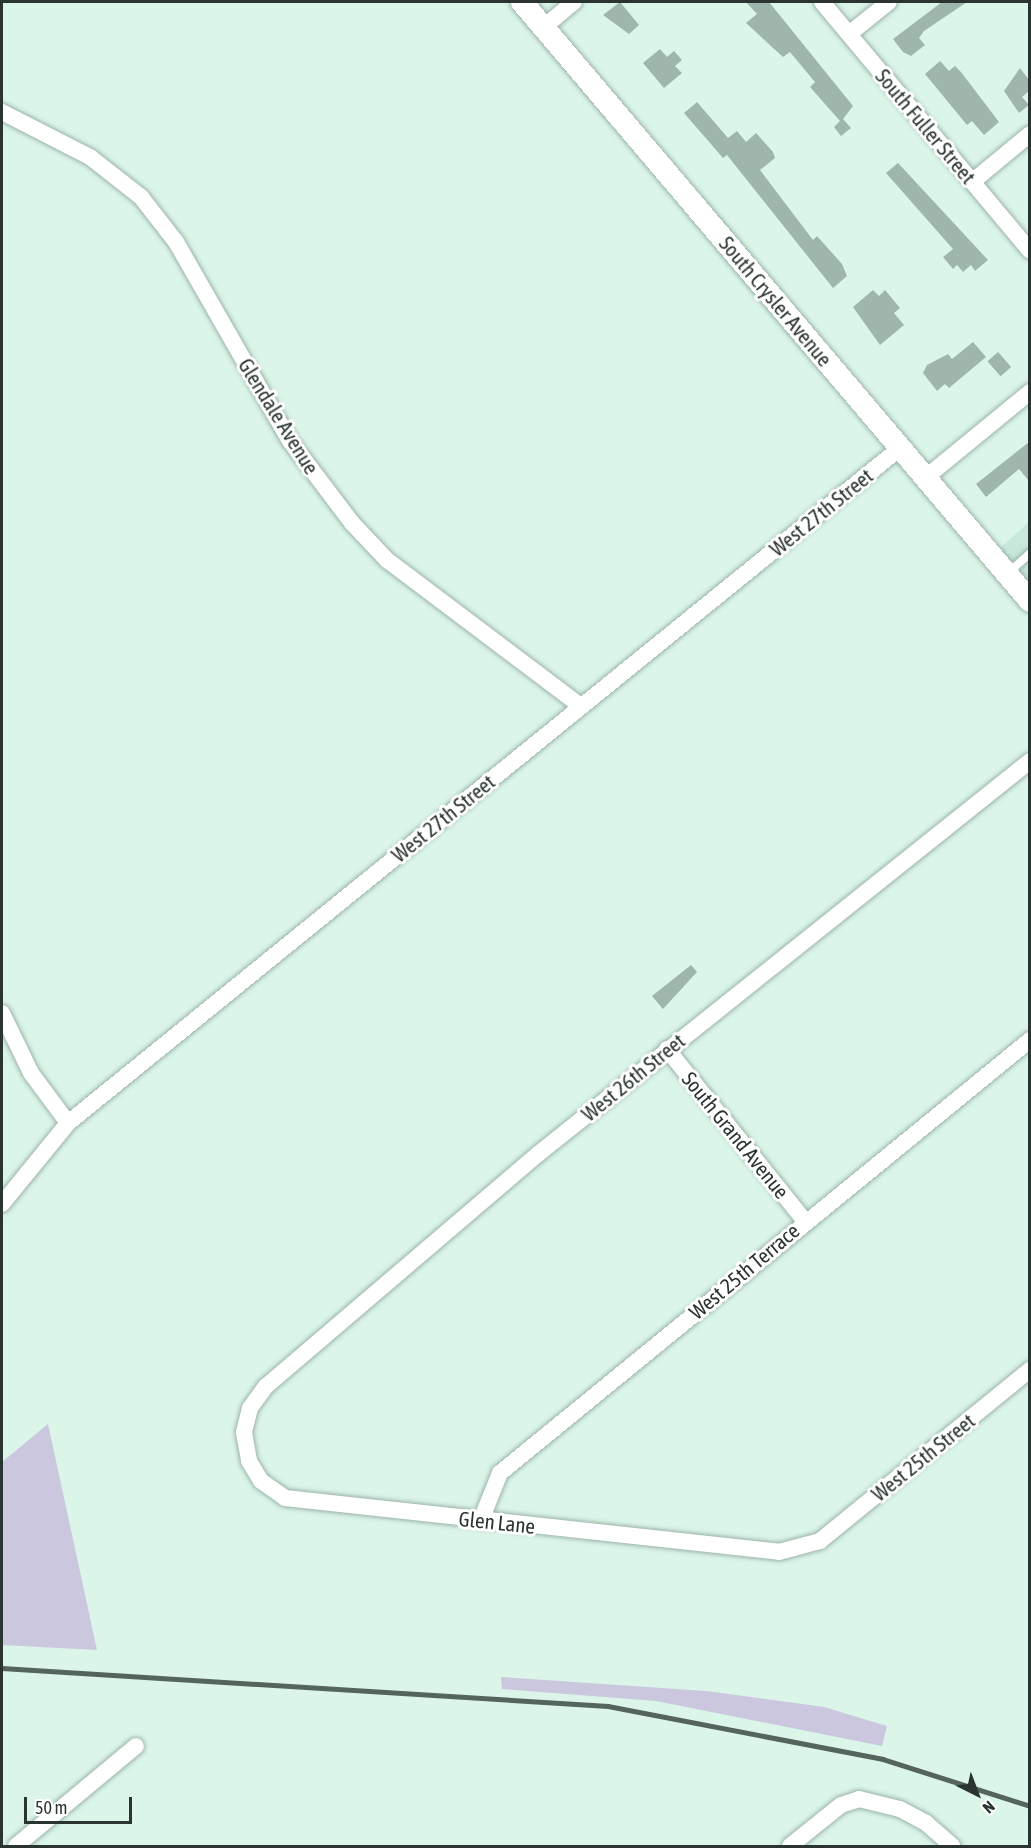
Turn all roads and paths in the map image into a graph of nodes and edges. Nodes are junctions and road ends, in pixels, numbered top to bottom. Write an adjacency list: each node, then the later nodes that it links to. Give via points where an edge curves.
1 (522, 2): 5 (main road, South Crysler Avenue)
2 (574, 2): 5 (street)
3 (822, 2): 6 (street, South Fuller Street)
4 (889, 2): 6 (street)
5 (544, 27): 12 (main road, South Crysler Avenue)
6 (849, 34): 9 (street, South Fuller Street)
7 (2, 112): 17 (street, Glendale Avenue, via 90,157 141,197 176,242 290,441 352,523 387,560)
8 (1029, 134): 9 (street)
9 (972, 182): 10 (street, South Fuller Street)
10 (1029, 250)
11 (1029, 392): 13 (street)
12 (900, 448): 13 (main road, South Crysler Avenue); 17 (street, West 27th Street)
13 (926, 478): 15 (main road, South Crysler Avenue)
14 (1029, 553): 15 (lane)
15 (1007, 574): 16 (main road, South Crysler Avenue)
16 (1029, 601)
17 (581, 706): 22 (street, West 27th Street)
18 (1029, 761): 21 (street, West 26th Street)
19 (2, 1013): 22 (street, via 31,1073)
20 (1029, 1040): 24 (street, West 25th Terrace)
21 (667, 1049): 24 (street, South Grand Avenue); 26 (street, West 26th Street, via 266,1386)
22 (68, 1123): 23 (street, West 27th Street)
23 (2, 1204)
24 (805, 1221): 27 (street, West 25th Terrace, via 500,1473)
25 (1029, 1370): 28 (street, West 25th Street)
26 (250, 1408): 27 (street, Glen Lane, via 244,1432 249,1461 261,1481 285,1498)
27 (481, 1520): 28 (street, Glen Lane, via 779,1552)
28 (816, 1544)
29 (136, 1746): 30 (street)
30 (16, 1846)
31 (790, 1846): 32 (street, via 853,1801 871,1800 926,1823)
32 (952, 1846)

